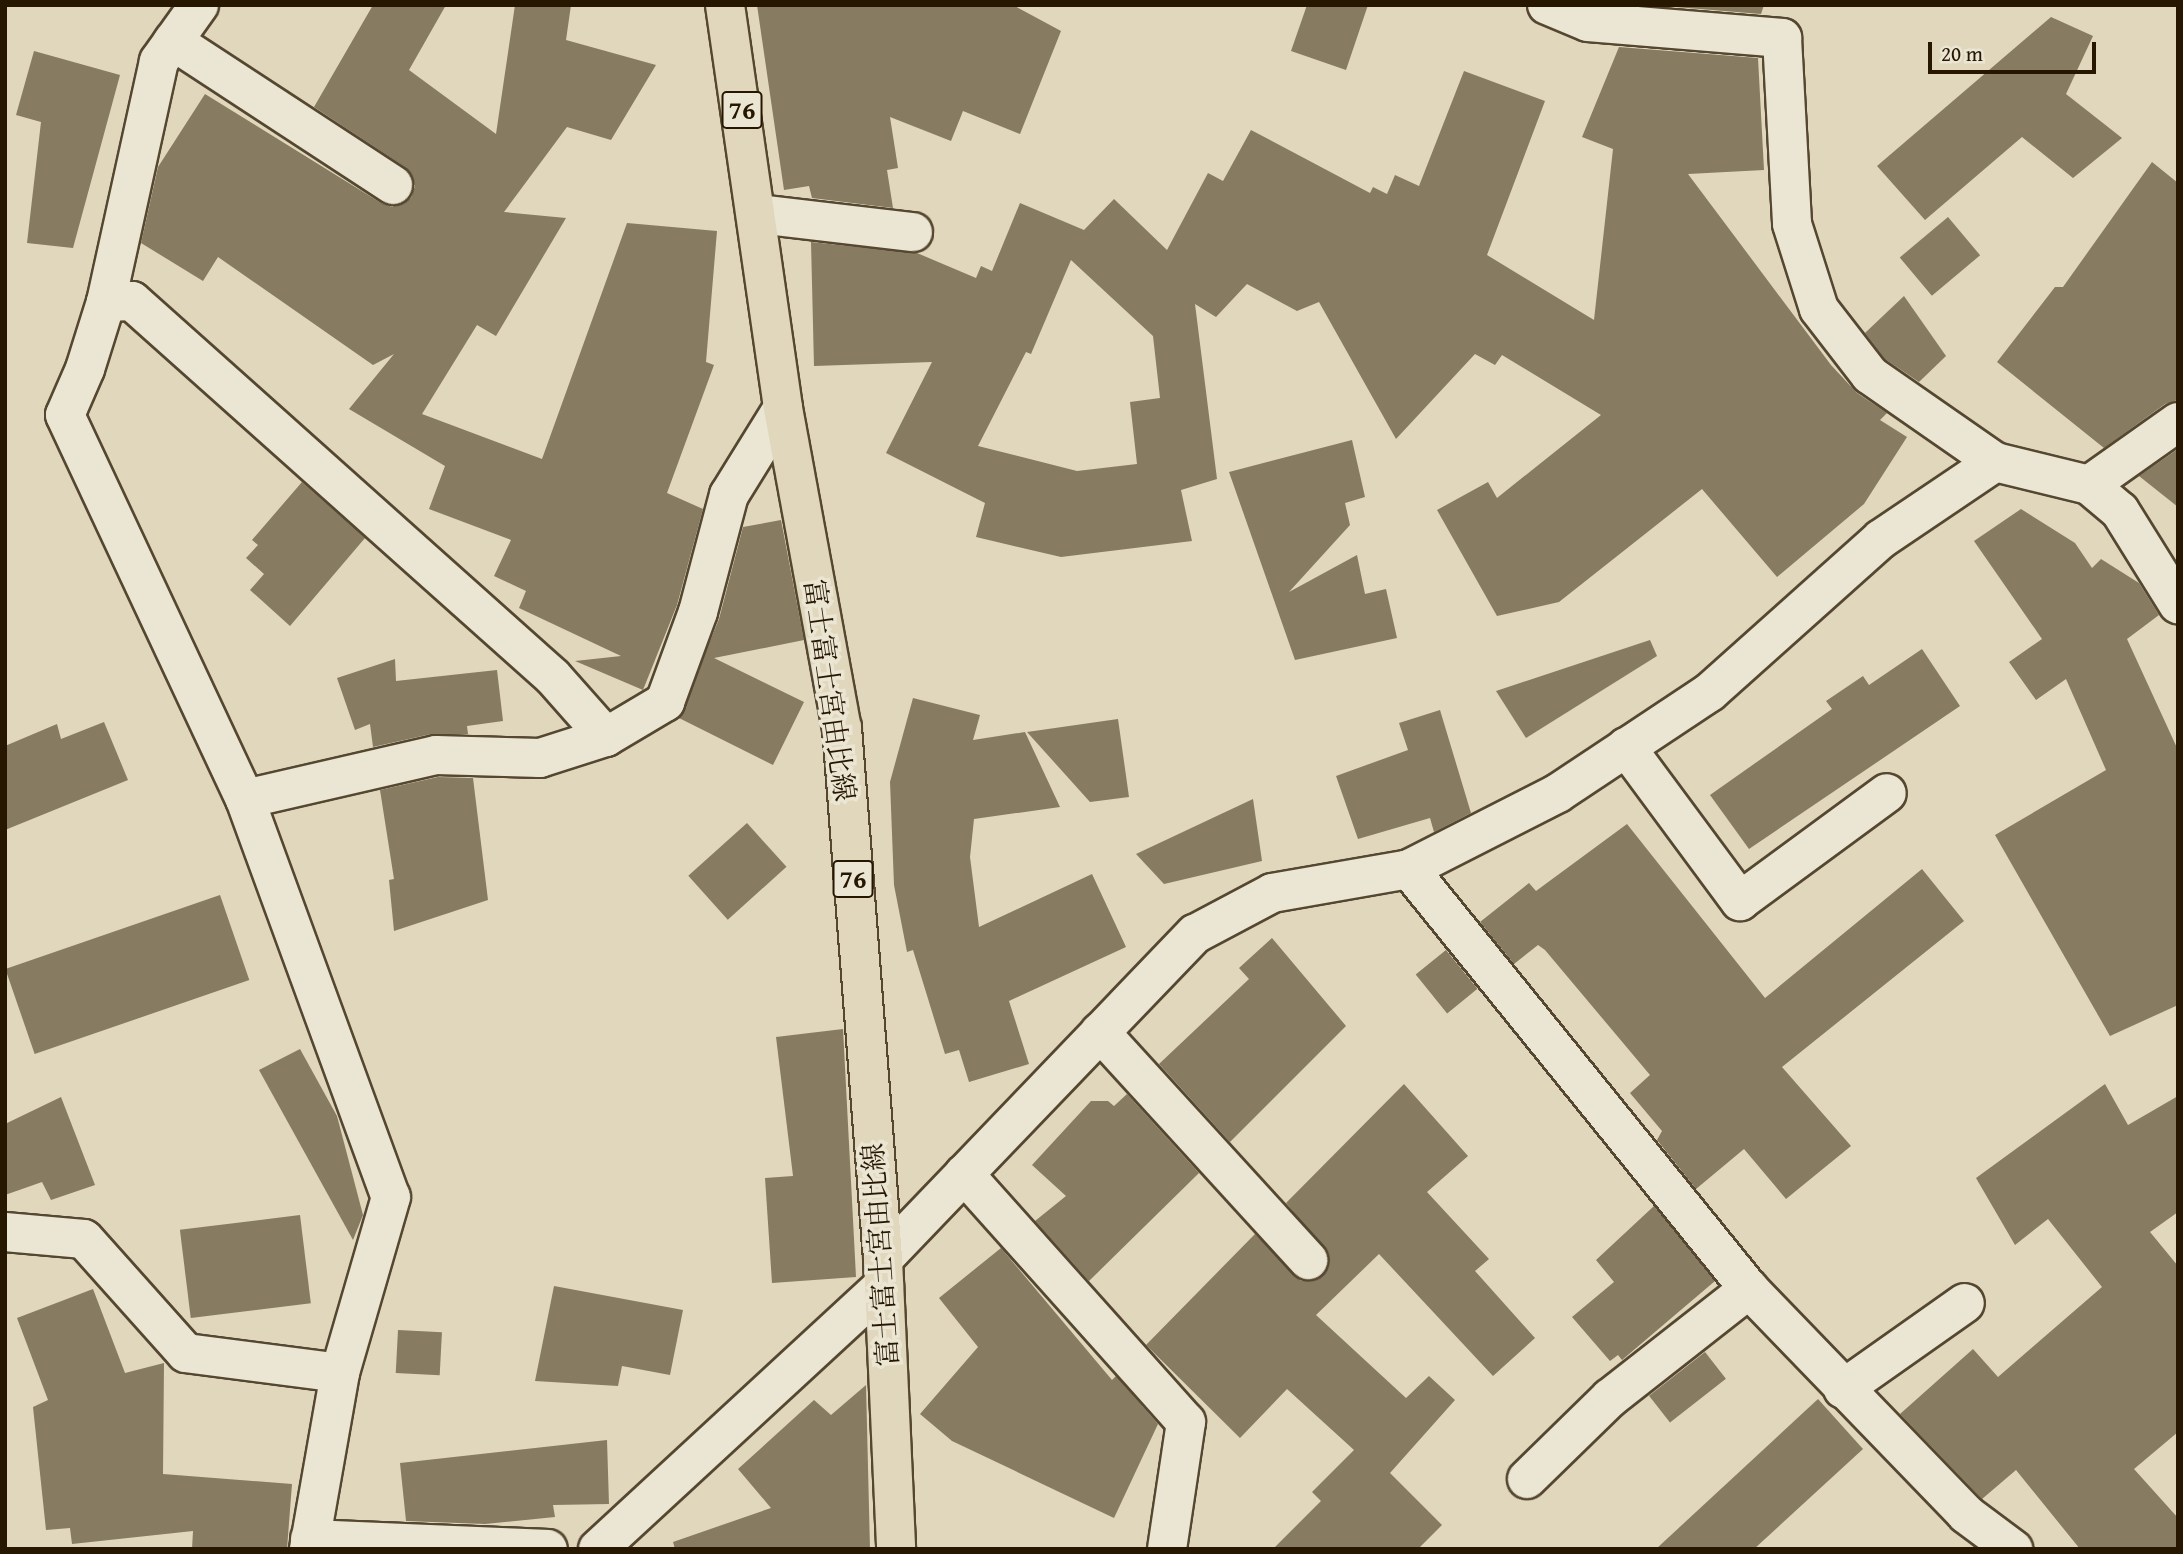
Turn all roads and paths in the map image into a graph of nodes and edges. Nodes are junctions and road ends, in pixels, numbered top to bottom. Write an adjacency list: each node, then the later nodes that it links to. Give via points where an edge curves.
1 (199, 5): 4 (street)
2 (725, 5): 6 (main road, 富士富士宮由比線 / 76)
3 (1547, 5): 11 (street, via 1588,22 1782,38 1792,224 1819,309 1870,375)
4 (173, 41): 5 (street); 8 (street, via 159,61)
5 (393, 185)
6 (759, 214): 7 (street); 9 (main road, 富士富士宮由比線 / 76)
7 (913, 232)
8 (106, 302): 14 (street, via 132,301 553,677); 17 (street, via 65,415)
9 (783, 408): 14 (street, via 729,495 698,612 664,702); 23 (main road, 富士富士宮由比線 / 76, via 842,728)
10 (2178, 422): 12 (street)
11 (1995, 462): 12 (street); 15 (street, via 1881,540 1710,692)
12 (2089, 485): 13 (street, via 2120,511)
13 (2178, 604)
14 (606, 737): 17 (street, via 540,758 436,755)
15 (1626, 747): 16 (street, via 1740,901); 18 (street, via 1558,793)
16 (1886, 793)
17 (245, 799): 26 (street, via 391,1197)
18 (1409, 869): 19 (street, via 1272,893 1217,922 1195,934); 24 (street)
19 (1100, 1032): 20 (street); 22 (street)
20 (964, 1174): 23 (street); 33 (street, via 1186,1422)
21 (5, 1232): 26 (street, via 84,1239 186,1353)
22 (1308, 1260)
23 (883, 1272): 31 (street); 32 (main road, 富士富士宮由比線 / 76)
24 (1749, 1289): 27 (street); 28 (street, via 1610,1398)
25 (1965, 1303): 27 (street)
26 (340, 1373): 29 (street)
27 (1843, 1389): 34 (street, via 1966,1514)
28 (1527, 1479)
29 (309, 1544): 30 (street)
30 (548, 1549)
31 (598, 1549)
32 (896, 1549)
33 (1167, 1549)
34 (2013, 1549)

